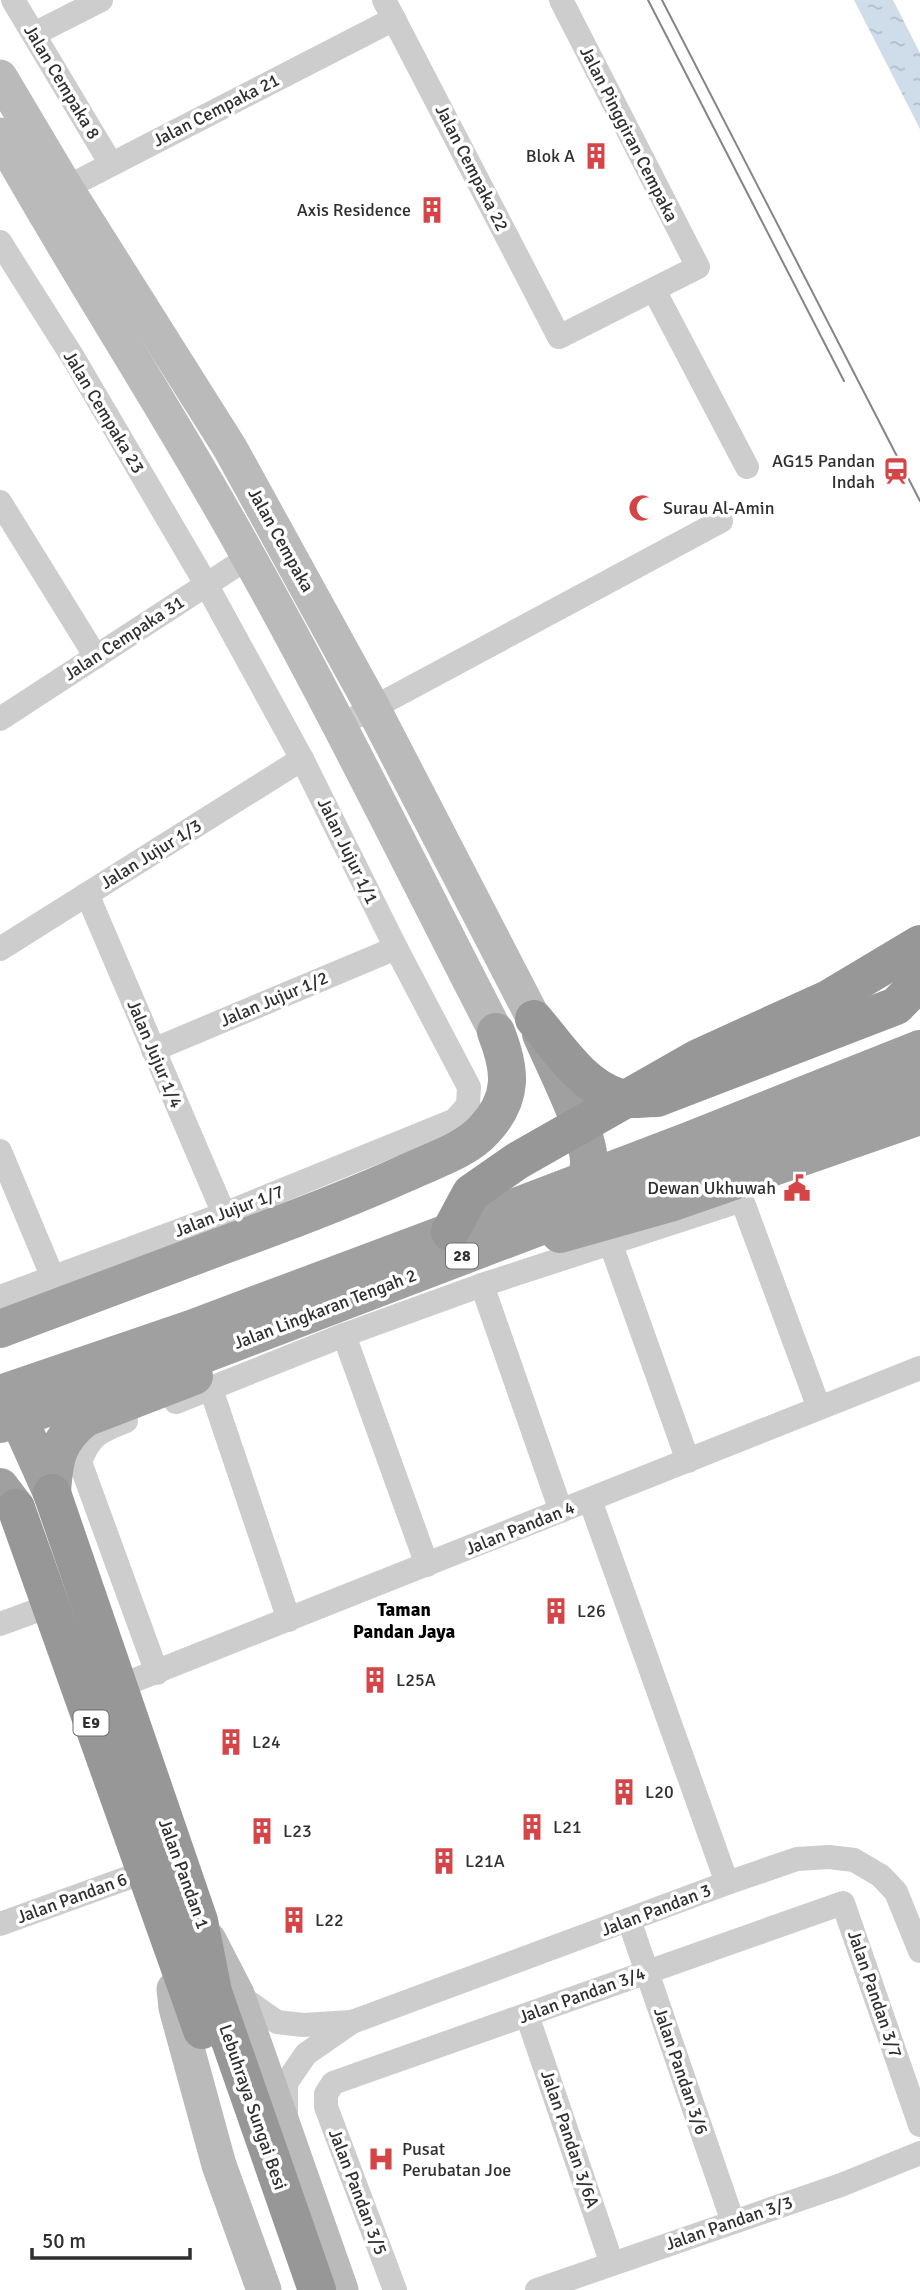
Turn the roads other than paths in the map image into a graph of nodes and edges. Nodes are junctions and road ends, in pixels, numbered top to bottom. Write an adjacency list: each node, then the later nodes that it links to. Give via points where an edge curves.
1 (13, 0): 5 (street, Jalan Cempaka 8)
2 (101, 0): 5 (street)
3 (561, 0): 11 (street, Jalan Pinggiran Cempaka, via 698,267)
4 (389, 9): 8 (street, Jalan Cempaka 21); 11 (street, Jalan Cempaka 22, via 559,337)
5 (34, 34): 8 (street, Jalan Cempaka 8)
6 (0, 77): 9 (main road, Jalan Cempaka)
7 (0, 135): 9 (main road, Jalan Cempaka)
8 (111, 164): 9 (street, Jalan Cempaka 21)
9 (52, 195): 15 (main road, Jalan Cempaka); 18 (main road, Jalan Cempaka, via 230,447)
10 (0, 242): 16 (street, Jalan Cempaka 23)
11 (654, 290): 12 (street)
12 (747, 467)
13 (0, 502): 17 (street)
14 (722, 521): 18 (street)
15 (249, 556): 16 (street, Jalan Cempaka 31); 20 (main road, Jalan Cempaka)
16 (206, 584): 17 (street, Jalan Cempaka 31); 21 (street, Jalan Jujur 1/1)
17 (96, 656): 19 (street, Jalan Cempaka 31)
18 (373, 708): 20 (street); 27 (main road, Jalan Cempaka)
19 (0, 719)
20 (338, 726): 28 (main road, Jalan Cempaka)
21 (302, 759): 22 (street, Jalan Jujur 1/3); 24 (street, Jalan Jujur 1/1)
22 (87, 894): 25 (street, Jalan Jujur 1/3); 30 (street, Jalan Jujur 1/4)
23 (920, 944): 36 (highway, bridge, via 828,999 698,1058 517,1161 471,1193)
24 (396, 948): 30 (street, Jalan Jujur 1/2); 33 (street, Jalan Jujur 1/1, via 469,1087 468,1105)
25 (0, 949)
26 (912, 997): 27 (highway, via 656,1097 636,1099 619,1098 580,1074)
27 (534, 1019): 37 (highway, via 586,1139 589,1165 584,1187)
28 (496, 1032): 42 (highway, via 506,1058 505,1098 482,1133 462,1146 354,1197)
29 (920, 1049): 36 (highway, Jalan Lingkaran Tengah 2 / 28, bridge)
30 (153, 1050): 35 (street, Jalan Jujur 1/4)
31 (920, 1079): 49 (highway, Jalan Lingkaran Tengah 2 / 28, bridge, via 202,1355)
32 (920, 1116): 37 (highway, via 699,1194)
33 (456, 1120): 35 (street, Jalan Jujur 1/7)
34 (0, 1151): 39 (street)
35 (223, 1214): 39 (street, Jalan Jujur 1/7)
36 (450, 1232): 46 (highway, Jalan Lingkaran Tengah 2 / 28, via 191,1329)
37 (552, 1236): 51 (highway, via 85,1418 60,1446)
38 (610, 1242): 40 (street); 48 (street, via 741,1200); 50 (street)
39 (53, 1278): 41 (street, Jalan Jujur 1/7)
40 (482, 1285): 43 (street); 54 (street)
41 (0, 1297)
42 (0, 1329)
43 (344, 1335): 45 (street); 55 (street)
44 (920, 1368): 48 (street, Jalan Pandan 4)
45 (211, 1389): 57 (street); 59 (street, via 102,1430 87,1443 80,1462)
46 (0, 1394)
47 (0, 1408): 51 (highway, via 22,1426)
48 (819, 1408): 50 (street, Jalan Pandan 4)
49 (0, 1424)
50 (688, 1461): 53 (street, Jalan Pandan 4)
51 (52, 1493): 60 (highway, Jalan Pandan 1 / E9)
52 (5, 1500): 56 (highway, Jalan Pandan 1 / E9)
53 (590, 1500): 54 (street, Jalan Pandan 4); 62 (street)
54 (561, 1511): 55 (street, Jalan Pandan 4)
55 (427, 1565): 57 (street, Jalan Pandan 4)
56 (49, 1606): 58 (street); 61 (highway, Jalan Pandan 1 / E9)
57 (289, 1620): 59 (street, Jalan Pandan 4)
58 (0, 1624)
59 (157, 1673): 60 (street, Jalan Pandan 4)
60 (120, 1686): 66 (highway, Jalan Pandan 1 / E9)
61 (144, 1872): 65 (street, Jalan Pandan 6); 66 (highway, Jalan Pandan 1 / E9)
62 (727, 1883): 64 (street, Jalan Pandan 3); 67 (street, Jalan Pandan 3, via 797,1859 854,1860 881,1876 896,1892)
63 (843, 1903): 68 (street, Jalan Pandan 3/4); 73 (street, Jalan Pandan 3/7)
64 (629, 1920): 68 (street, Jalan Pandan 3/6); 71 (street, Jalan Pandan 3)
65 (0, 1924)
66 (183, 1929): 69 (main road, Jalan Pandan 1); 78 (main road, Jalan Pandan 1, via 176,2008 215,2152); 79 (highway, Lebuhraya Sungai Besi / E9, via 194,2006); 80 (highway, Lebuhraya Sungai Besi / E9, via 213,1992)
67 (920, 1951)
68 (648, 1972): 70 (street, Jalan Pandan 3/4); 76 (street, Jalan Pandan 3/6)
69 (237, 1994): 71 (street, Jalan Pandan 3, via 277,2022); 74 (main road, Jalan Pandan 1)
70 (527, 2015): 72 (street, Jalan Pandan 3/4, via 333,2083); 77 (street, Jalan Pandan 3/6A)
71 (352, 2022): 74 (street, Jalan Pandan 3, via 306,2054 286,2083)
72 (326, 2094): 82 (street, Jalan Pandan 3/5, via 326,2107)
73 (920, 2125)
74 (286, 2134): 81 (main road, Jalan Pandan 1)
75 (920, 2153): 76 (street, Jalan Pandan 3/3)
76 (733, 2222): 77 (street, Jalan Pandan 3/3)
77 (612, 2264): 83 (street, Jalan Pandan 3/3)
78 (264, 2290)
79 (291, 2290)
80 (317, 2290)
81 (341, 2290)
82 (395, 2290)
83 (537, 2290)

